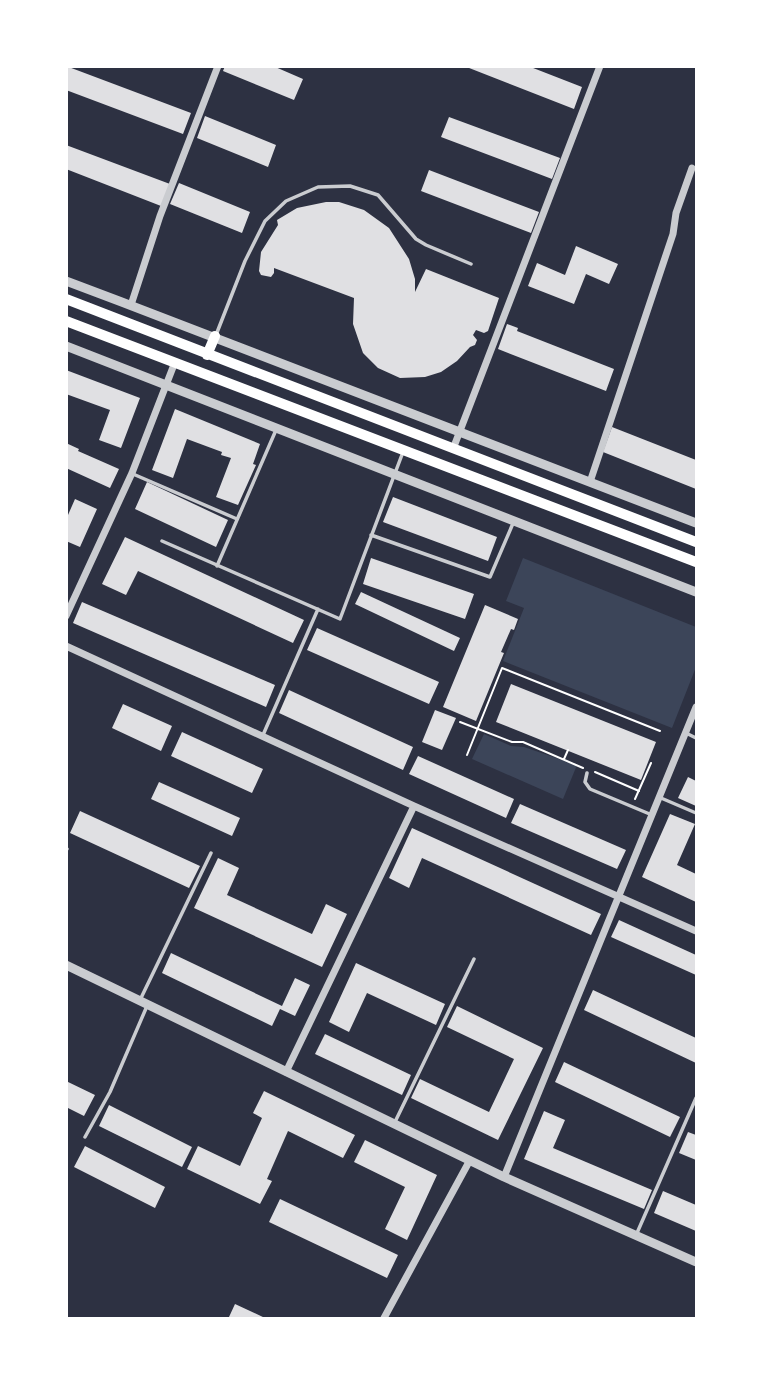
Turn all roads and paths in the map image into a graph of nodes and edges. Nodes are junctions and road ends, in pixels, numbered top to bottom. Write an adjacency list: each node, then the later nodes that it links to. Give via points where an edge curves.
1 (218, 66): 8 (street)
2 (589, 66): 3 (street)
3 (600, 68): 16 (street)
4 (692, 168): 21 (street)
5 (471, 264): 10 (lane, via 416,239 378,195 350,186 318,187 286,201 265,221)
6 (66, 281): 8 (street)
7 (66, 299): 12 (main road)
8 (131, 305): 10 (street)
9 (66, 321): 13 (main road)
10 (215, 336): 12 (main road); 16 (street)
11 (66, 346): 14 (street)
12 (207, 355): 17 (main road)
13 (175, 362): 14 (street); 18 (main road)
14 (167, 385): 15 (street); 19 (street)
15 (276, 428): 20 (street); 22 (lane)
16 (460, 433): 17 (street); 21 (street)
17 (453, 449): 27 (main road)
18 (404, 450): 20 (lane); 28 (main road)
19 (132, 473): 22 (lane); 32 (street)
20 (394, 474): 23 (street); 25 (lane)
21 (590, 482): 24 (street)
22 (237, 519): 29 (lane)
23 (514, 521): 25 (lane, via 490,577); 30 (street)
24 (696, 523)
25 (371, 535): 31 (lane, via 340,619)
26 (162, 541): 29 (lane)
27 (696, 542)
28 (696, 562)
29 (217, 566): 31 (lane)
30 (696, 592)
31 (318, 609): 39 (lane)
32 (66, 616)
33 (66, 646): 39 (street)
34 (696, 708): 38 (street)
35 (460, 722): 36 (path)
36 (478, 729): 37 (path, via 502,668); 42 (path); 43 (path)
37 (660, 731)
38 (686, 733): 40 (lane); 47 (street)
39 (262, 737): 48 (street)
40 (696, 738)
41 (568, 750): 43 (path)
42 (467, 755)
43 (564, 760): 46 (path)
44 (651, 763): 46 (path)
45 (587, 773): 49 (lane, via 585,782 590,789)
46 (639, 791): 49 (path)
47 (659, 797): 50 (lane); 51 (street)
48 (414, 806): 53 (street); 58 (street)
49 (632, 807): 51 (lane)
50 (696, 813)
51 (652, 815): 53 (street)
52 (211, 853): 57 (lane)
53 (618, 895): 54 (street); 63 (street)
54 (696, 931)
55 (474, 959): 60 (lane)
56 (66, 965): 57 (street)
57 (144, 1002): 58 (street); 61 (lane, via 110,1092)
58 (286, 1072): 60 (street)
59 (696, 1098): 64 (lane)
60 (394, 1124): 62 (street)
61 (85, 1136)
62 (470, 1160): 63 (street); 66 (street)
63 (504, 1177): 64 (street)
64 (636, 1235): 65 (street)
65 (696, 1262)
66 (384, 1318)

